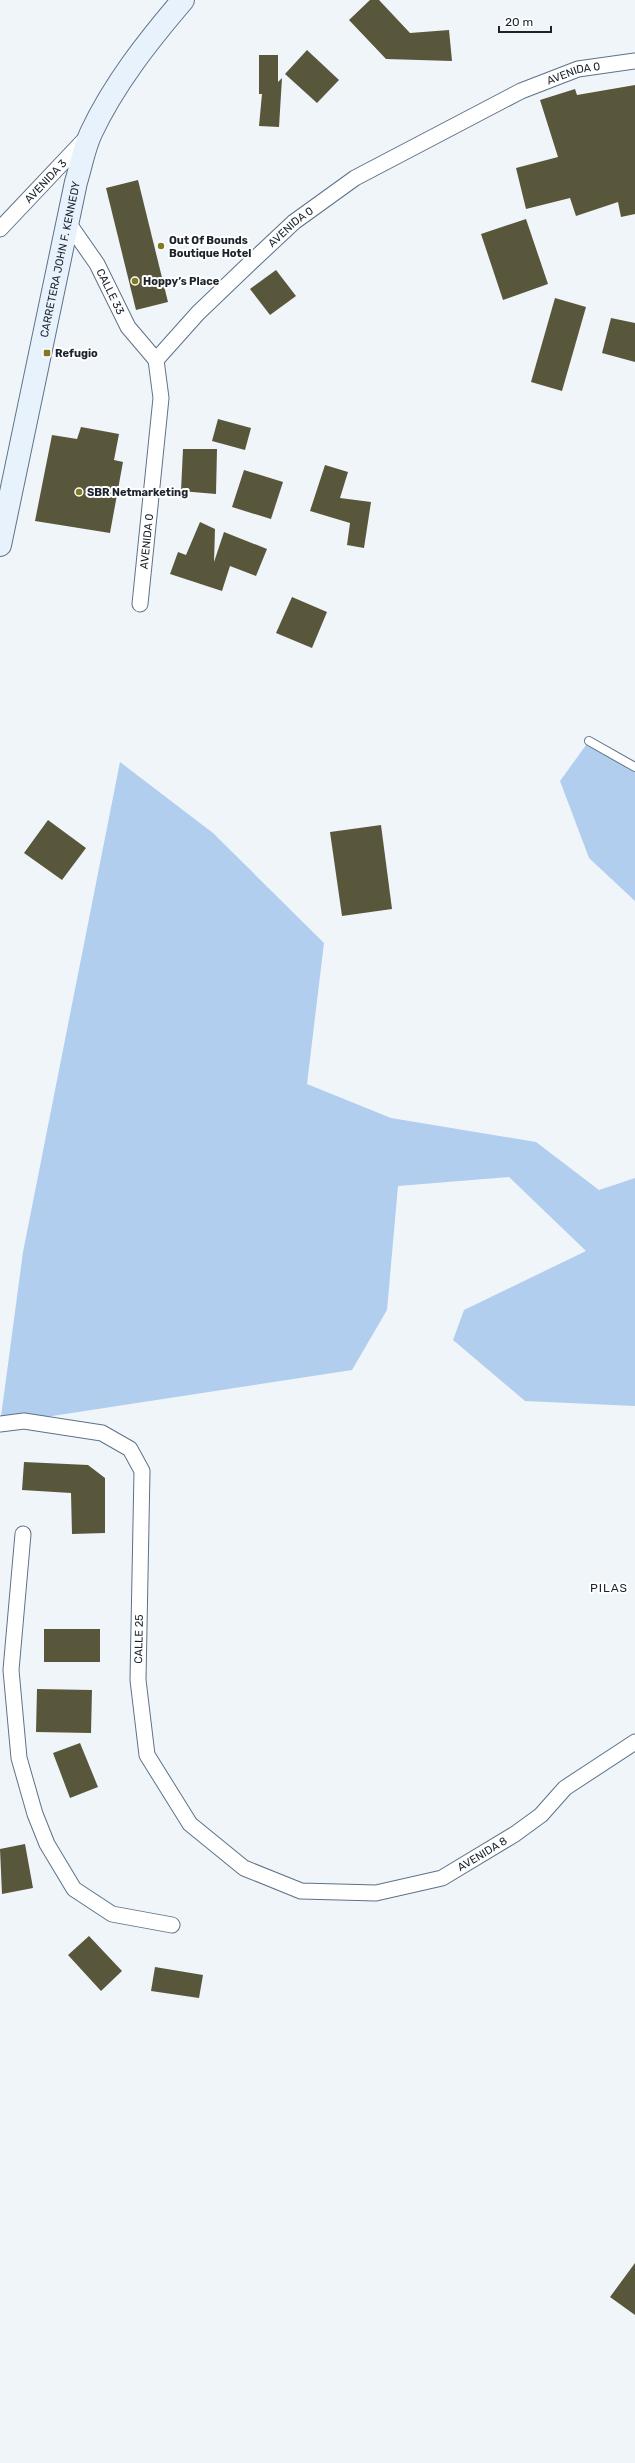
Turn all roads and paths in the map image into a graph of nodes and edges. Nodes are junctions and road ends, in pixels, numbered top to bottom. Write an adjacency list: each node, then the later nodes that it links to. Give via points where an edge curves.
1 (183, 0): 3 (main road, CARRETERA JOHN F. KENNEDY, via 152,36 113,92)
2 (635, 61): 6 (street, AVENIDA 0, via 578,69 521,91 355,178 294,222 198,313)
3 (91, 134): 4 (main road, CARRETERA JOHN F. KENNEDY); 5 (street, AVENIDA 3)
4 (67, 221): 6 (street, CALLE 33, via 97,264 128,327); 7 (main road, CARRETERA JOHN F. KENNEDY)
5 (0, 229)
6 (156, 360): 8 (street, AVENIDA 0, via 161,398)
7 (0, 545)
8 (140, 604)
9 (589, 741): 10 (lane)
10 (635, 767)
11 (0, 1424): 15 (street, CALLE 25, via 24,1421 102,1433 130,1448 142,1471 138,1680 147,1755 190,1824 244,1868)
12 (23, 1534): 13 (street)
13 (6, 1672): 16 (street, via 19,1758 34,1814 47,1844 74,1889 112,1914)
14 (635, 1742): 15 (street, AVENIDA 8, via 565,1788 541,1815 515,1834 442,1878 376,1893)
15 (301, 1891)
16 (172, 1925)

